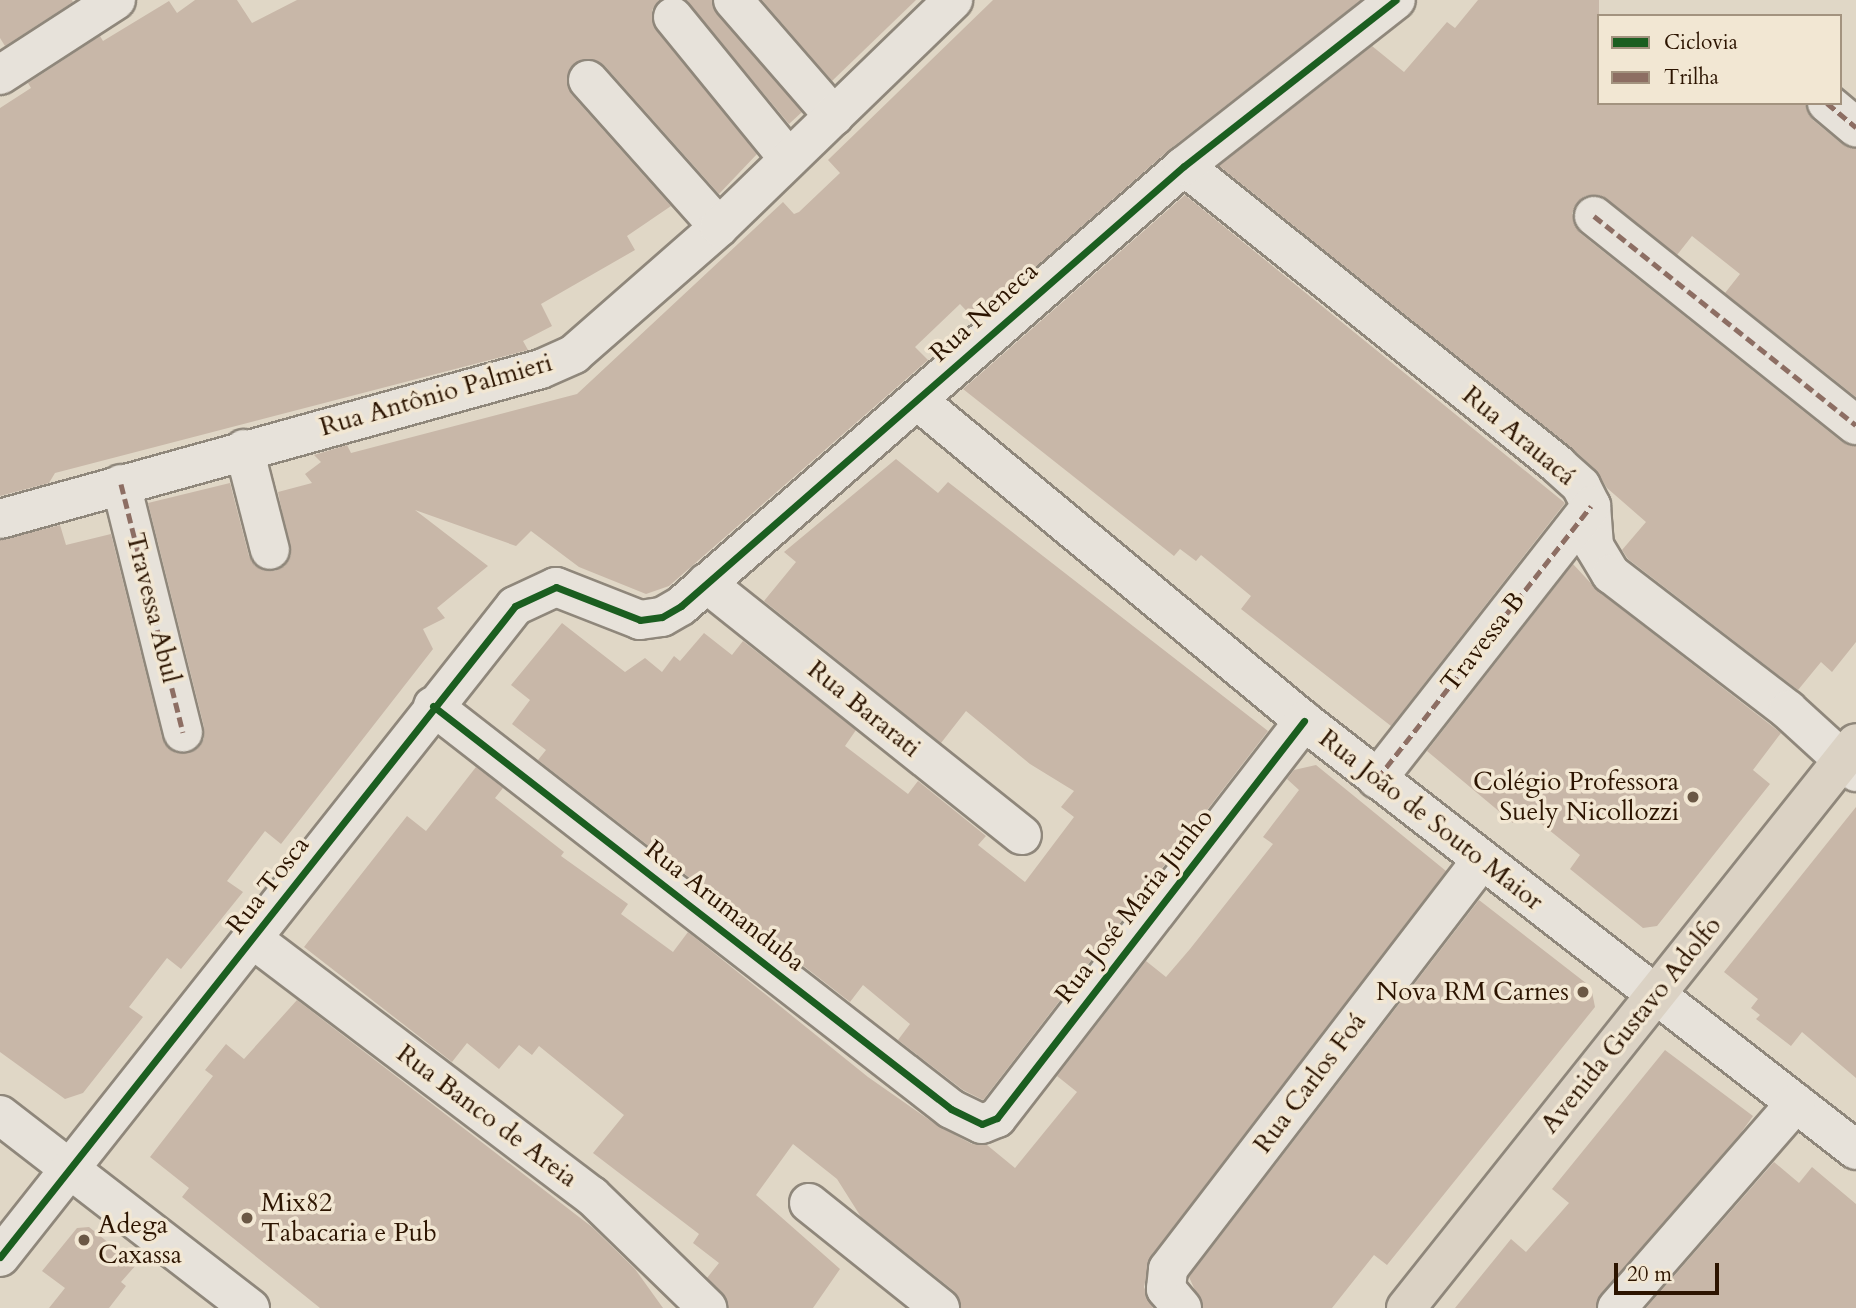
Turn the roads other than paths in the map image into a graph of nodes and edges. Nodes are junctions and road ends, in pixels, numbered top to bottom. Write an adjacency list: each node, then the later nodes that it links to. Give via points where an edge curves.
1 (116, 0): 6 (street)
2 (733, 0): 9 (street)
3 (953, 0): 9 (street, Rua Antônio Palmieri)
4 (1396, 0): 12 (street, Rua Neneca)
5 (673, 17): 11 (street)
6 (0, 75)
7 (588, 80): 14 (street)
8 (1829, 105): 10 (street)
9 (834, 116): 11 (street, Rua Antônio Palmieri)
10 (1856, 127)
11 (789, 159): 14 (street, Rua Antônio Palmieri)
12 (1184, 166): 15 (street, Rua Neneca); 19 (street, Rua Arauacá, via 1559,465 1581,486)
13 (1594, 216): 16 (street)
14 (719, 227): 17 (street, Rua Antônio Palmieri, via 598,335 552,364)
15 (917, 400): 22 (street, Rua Neneca); 25 (street, Rua João de Souto Maior)
16 (1856, 425)
17 (244, 449): 18 (street, Rua Antônio Palmieri); 21 (street)
18 (121, 484): 20 (street, Rua Antônio Palmieri); 26 (street, Travessa Abul)
19 (1591, 506): 27 (street, Rua Arauacá, via 1594,545 1611,574); 28 (street, Travessa B)
20 (0, 519)
21 (270, 551)
22 (706, 583): 23 (street, Rua Neneca, via 662,617 640,621); 29 (street, Rua Bararati)
23 (593, 601): 24 (street, Rua Tosca, via 556,587 515,606)
24 (433, 706): 31 (street, Rua Tosca); 35 (street, Rua Arumanduba, via 951,1109 982,1124)
25 (1304, 721): 28 (street, Rua João de Souto Maior); 35 (street, Rua José Maria Junho)
26 (183, 732)
27 (1851, 759): 32 (main road, Avenida Gustavo Adolfo)
28 (1377, 779): 30 (street, Rua João de Souto Maior)
29 (1022, 835)
30 (1481, 861): 32 (street, Rua João de Souto Maior); 44 (street, Rua Carlos Foá, via 1168,1269 1166,1289)
31 (253, 939): 37 (street, Rua Tosca); 42 (street, Rua Banco de Areia, via 592,1196)
32 (1656, 993): 33 (street, Rua João de Souto Maior); 40 (main road, Avenida Gustavo Adolfo)
33 (1796, 1103): 36 (street, Rua João de Souto Maior); 45 (street)
34 (0, 1115): 37 (street)
35 (997, 1118)
36 (1856, 1150)
37 (68, 1167): 39 (street, Rua Tosca); 41 (street)
38 (809, 1203): 43 (street)
39 (0, 1257)
40 (1409, 1307)
41 (250, 1308)
42 (707, 1308)
43 (940, 1308)
44 (1182, 1308)
45 (1617, 1308)

